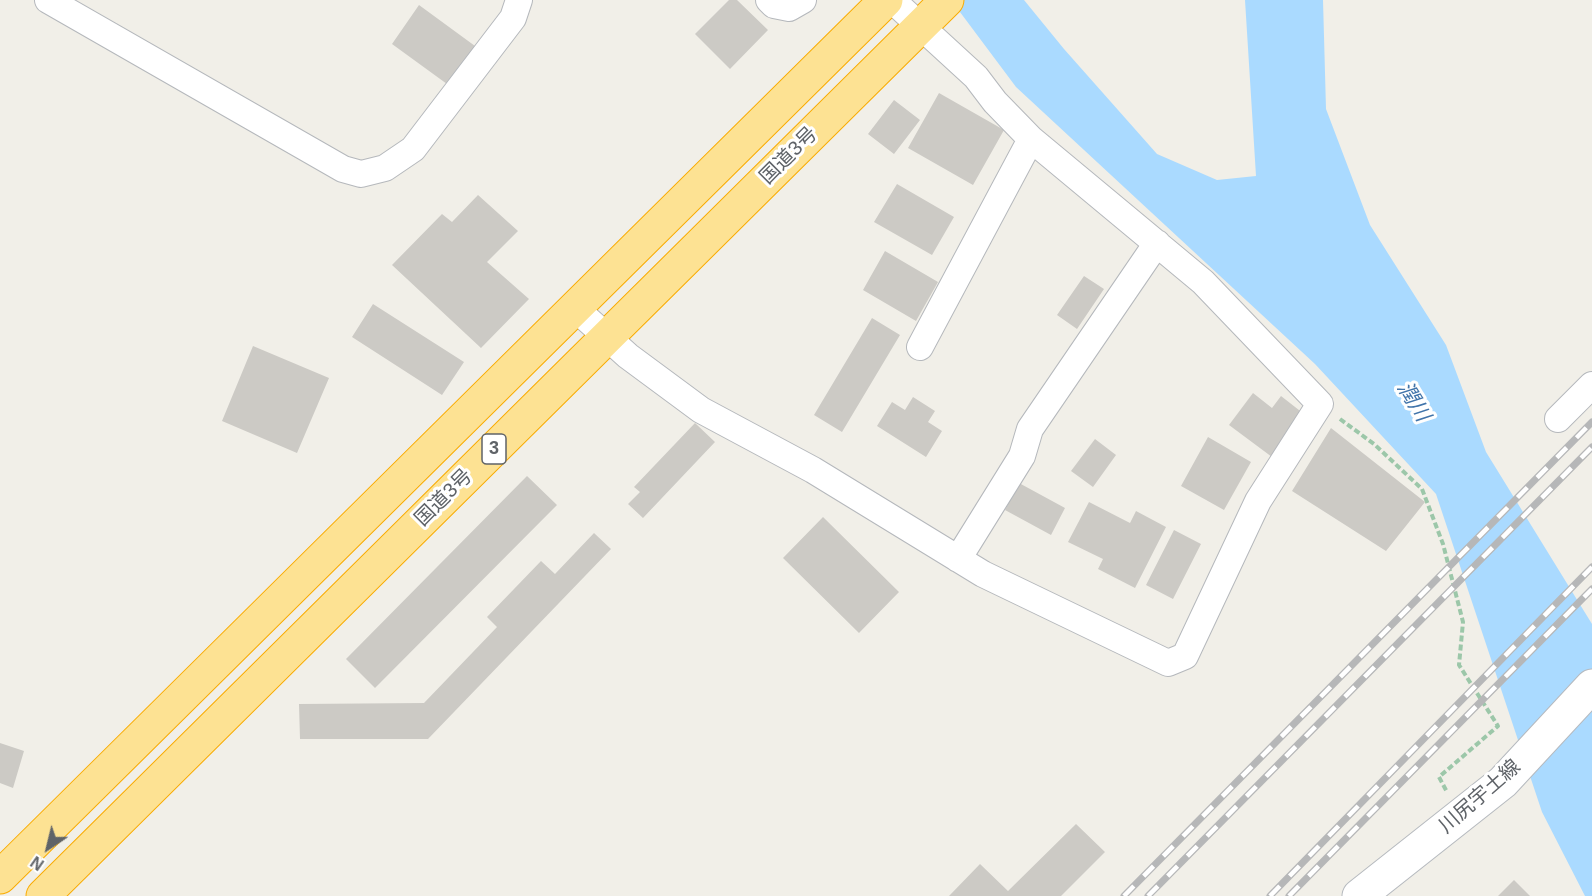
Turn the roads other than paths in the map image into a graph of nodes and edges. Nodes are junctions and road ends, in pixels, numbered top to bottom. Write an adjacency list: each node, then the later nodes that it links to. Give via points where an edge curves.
1 (48, 0): 2 (street, via 343,169 361,174 385,168 413,149 513,18)
2 (519, 0)
3 (769, 0): 4 (street, via 789,8)
4 (803, 0)
5 (886, 0): 11 (highway, 3)
6 (892, 0): 8 (street)
7 (946, 1): 8 (highway, 国道3号 / 3)
8 (919, 28): 9 (street, via 976,77); 12 (highway, 国道3号 / 3)
9 (1031, 139): 10 (street); 13 (street)
10 (1157, 243): 16 (street, via 1030,429 1022,456); 16 (street, via 1203,282 1320,404 1258,501 1185,656 1168,663)
11 (576, 309): 12 (street); 18 (highway, 3)
12 (607, 336): 16 (street, via 701,410 813,470); 19 (highway, 国道3号 / 3)
13 (920, 346)
14 (1592, 385): 15 (street)
15 (1558, 419)
16 (958, 559)
17 (1592, 686): 20 (main road, 川尻宇土線, via 1503,782)
18 (0, 877)
19 (43, 896)
20 (1359, 896)

